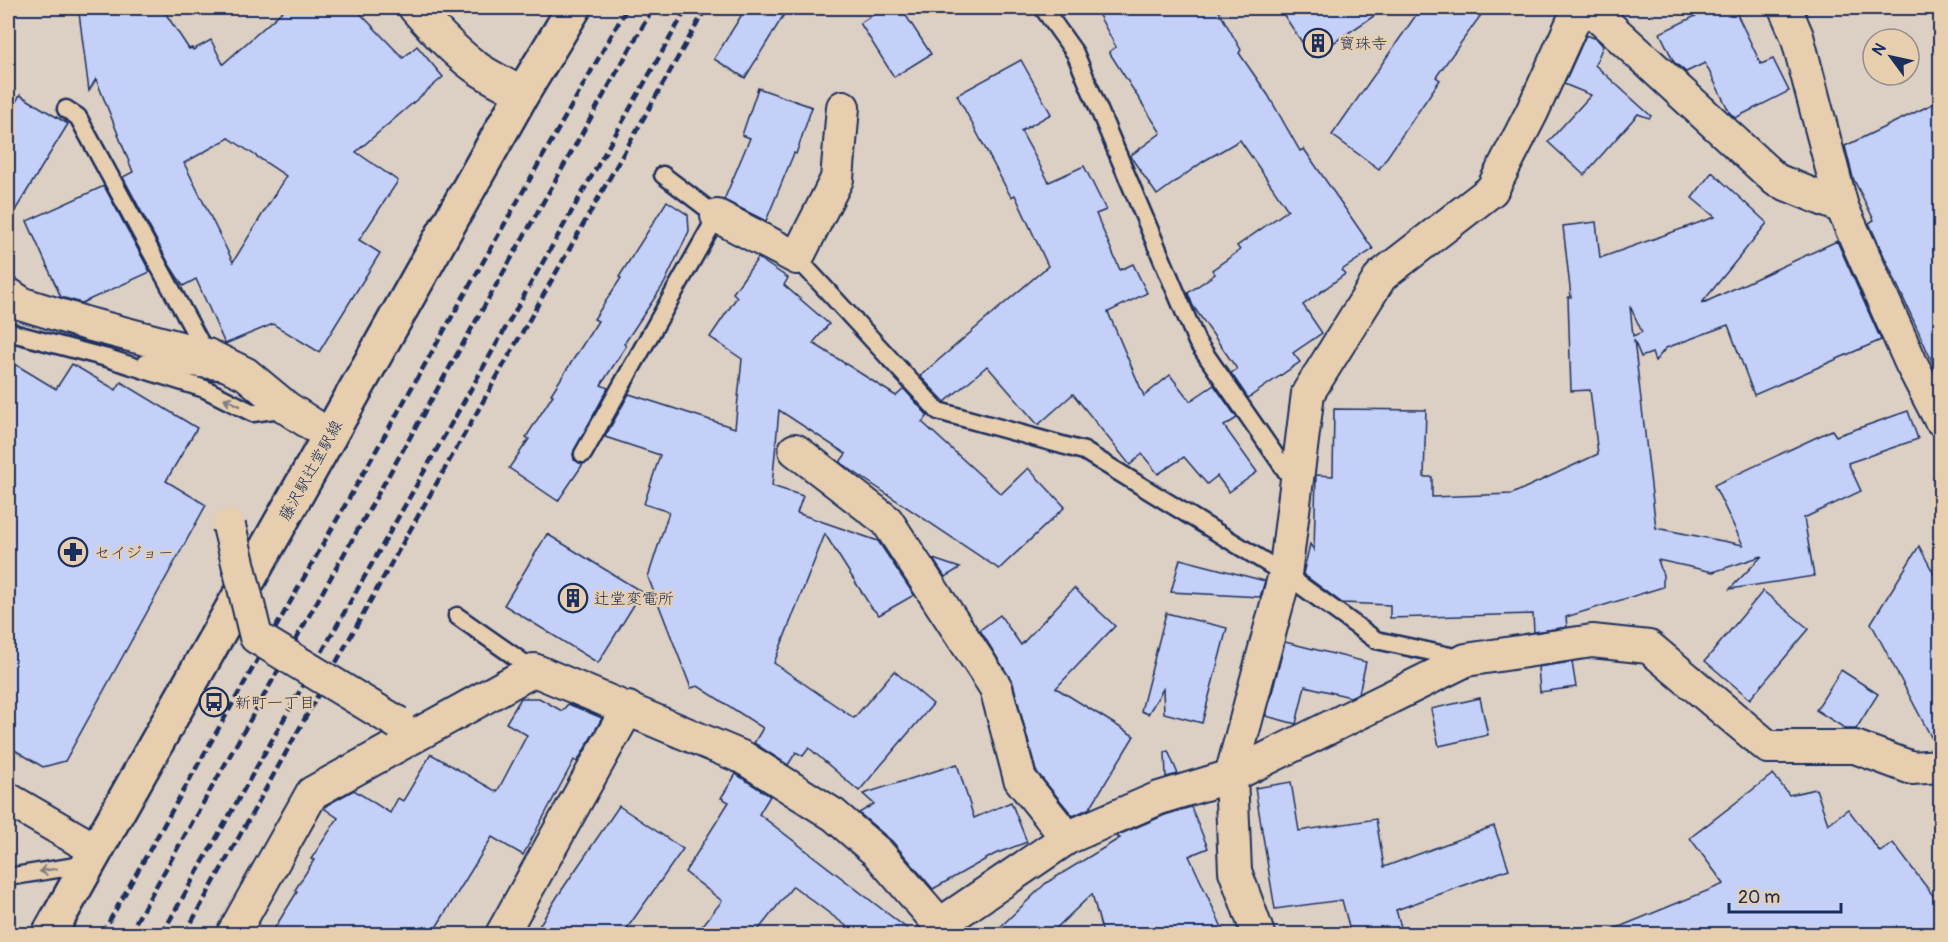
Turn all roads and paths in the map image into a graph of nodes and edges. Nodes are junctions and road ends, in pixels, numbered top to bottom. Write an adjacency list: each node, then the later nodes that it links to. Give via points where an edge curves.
1 (415, 8): 7 (street, via 466,60)
2 (574, 8): 7 (street, 藤沢駅辻堂駅線)
3 (1043, 8): 24 (lane, via 1075,53 1197,342)
4 (1580, 8): 24 (street, via 1492,190 1381,276 1308,393)
5 (1589, 8): 11 (street, via 1776,180)
6 (1785, 8): 11 (street, via 1797,36)
7 (522, 94): 21 (street, 藤沢駅辻堂駅線)
8 (843, 106): 13 (street, via 837,179)
9 (66, 109): 16 (lane, via 78,117)
10 (663, 175): 12 (lane)
11 (1842, 207): 20 (street, via 1911,363)
12 (717, 216): 13 (street); 23 (lane)
13 (797, 258): 26 (lane, via 939,411 1084,451)
14 (8, 294): 16 (street, via 23,304)
15 (8, 330): 17 (lane)
16 (207, 355): 18 (street)
17 (107, 358): 18 (lane); 19 (lane, one-way to 17, via 253,413 205,389)
18 (246, 374): 19 (street)
19 (287, 408): 21 (street)
20 (1941, 419)
21 (330, 436): 36 (street, 藤沢駅辻堂駅線)
22 (795, 450): 35 (street, via 887,521 996,688 1020,779)
23 (584, 454)
24 (1295, 484): 26 (street)
25 (230, 526): 31 (street, bridge, via 256,637)
26 (1285, 574): 28 (lane, via 1376,640); 33 (street)
27 (457, 616): 29 (lane)
28 (1467, 660): 32 (street, via 1592,641 1649,646 1768,747 1855,747 1912,768); 33 (street)
29 (534, 670): 30 (street); 40 (street, via 312,793)
30 (628, 708): 38 (street, via 744,758 834,815 878,853); 41 (street)
31 (398, 723)
32 (1941, 766)
33 (1231, 776): 35 (street, via 1159,798); 42 (street, via 1235,871)
34 (8, 799): 36 (street)
35 (1067, 838): 38 (street)
36 (92, 857): 37 (lane, one-way to 37); 39 (street, 藤沢駅辻堂駅線)
37 (8, 877)
38 (943, 930)
39 (49, 934)
40 (233, 934)
41 (502, 934)
42 (1258, 934)

